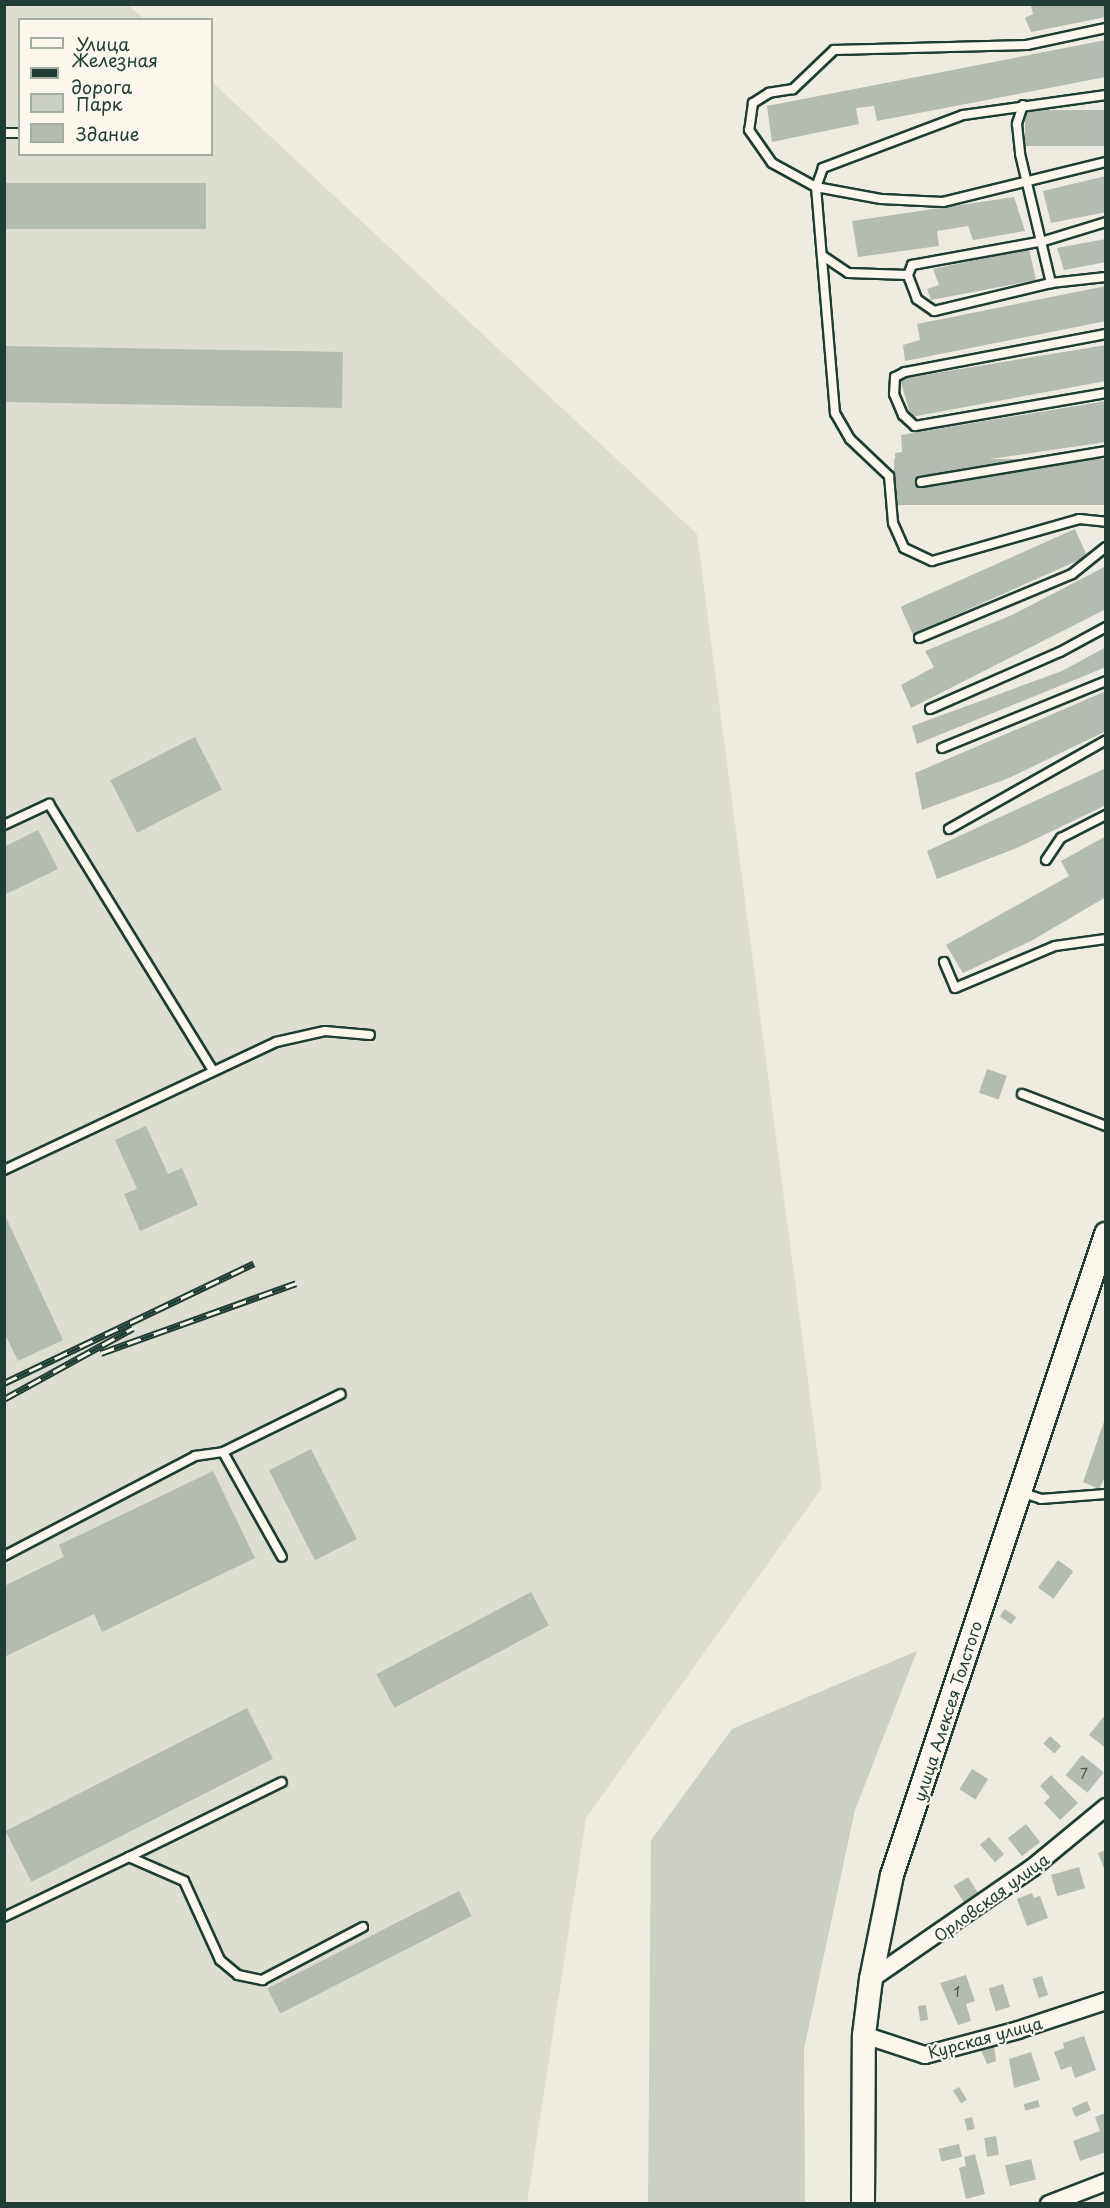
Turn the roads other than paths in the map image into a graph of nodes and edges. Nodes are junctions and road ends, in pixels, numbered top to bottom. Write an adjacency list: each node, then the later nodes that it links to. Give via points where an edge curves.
1 (1106, 28): 6 (lane, via 1027,45 834,50 793,89 769,93 753,103 749,130 772,163)
2 (1106, 94): 3 (lane)
3 (1023, 105): 5 (lane, via 1017,124); 6 (lane, via 963,115 822,168)
4 (1106, 162): 5 (lane)
5 (1027, 179): 6 (lane, via 944,202 881,199); 8 (lane)
6 (816, 188): 9 (lane)
7 (1106, 222): 8 (lane)
8 (1044, 241): 10 (lane, via 912,266); 12 (lane)
9 (823, 256): 10 (lane, via 848,273); 17 (lane, via 835,413 850,439 889,476 893,523 904,548 932,561 1079,519)
10 (908, 275): 12 (lane, via 917,299 934,311)
11 (1106, 277): 12 (lane)
12 (1052, 283)
13 (1106, 334): 14 (lane, via 905,372 895,376 894,394 903,415 915,426)
14 (1106, 393)
15 (1106, 451): 16 (lane)
16 (921, 482)
17 (1106, 522)
18 (1106, 546): 20 (lane, via 1072,574)
19 (1106, 627): 22 (lane, via 1060,652)
20 (919, 638)
21 (1106, 681): 24 (lane)
22 (930, 709)
23 (1106, 741): 27 (lane)
24 (942, 748)
25 (1106, 816): 28 (lane, via 1061,838)
26 (4, 825): 32 (lane, via 49,804)
27 (949, 829)
28 (1046, 860)
29 (1106, 939): 30 (lane, via 1054,946 955,988)
30 (944, 962)
31 (370, 1035): 32 (lane, via 325,1031 276,1042)
32 (213, 1071): 35 (lane)
33 (1022, 1094): 34 (lane)
34 (1106, 1126)
35 (4, 1170)
36 (1106, 1233): 39 (street, улица Алексея Толстого)
37 (341, 1394): 38 (lane)
38 (223, 1452): 41 (lane, via 195,1456); 42 (lane)
39 (1020, 1492): 40 (lane, via 1041,1499); 48 (street, улица Алексея Толстого, via 892,1875)
40 (1106, 1494)
41 (4, 1556)
42 (282, 1557)
43 (282, 1782): 45 (lane)
44 (1106, 1807): 48 (street, Орловская улица, via 1032,1868)
45 (129, 1857): 46 (lane); 47 (lane, via 184,1881 220,1960 238,1975 262,1980)
46 (4, 1917)
47 (363, 1927)
48 (871, 1979): 50 (street, улица Алексея Толстого)
49 (1106, 2001): 50 (street, Курская улица, via 925,2055)
50 (864, 2035): 52 (street, улица Алексея Толстого)
51 (1106, 2182): 53 (street)
52 (863, 2204)
53 (1049, 2204)

